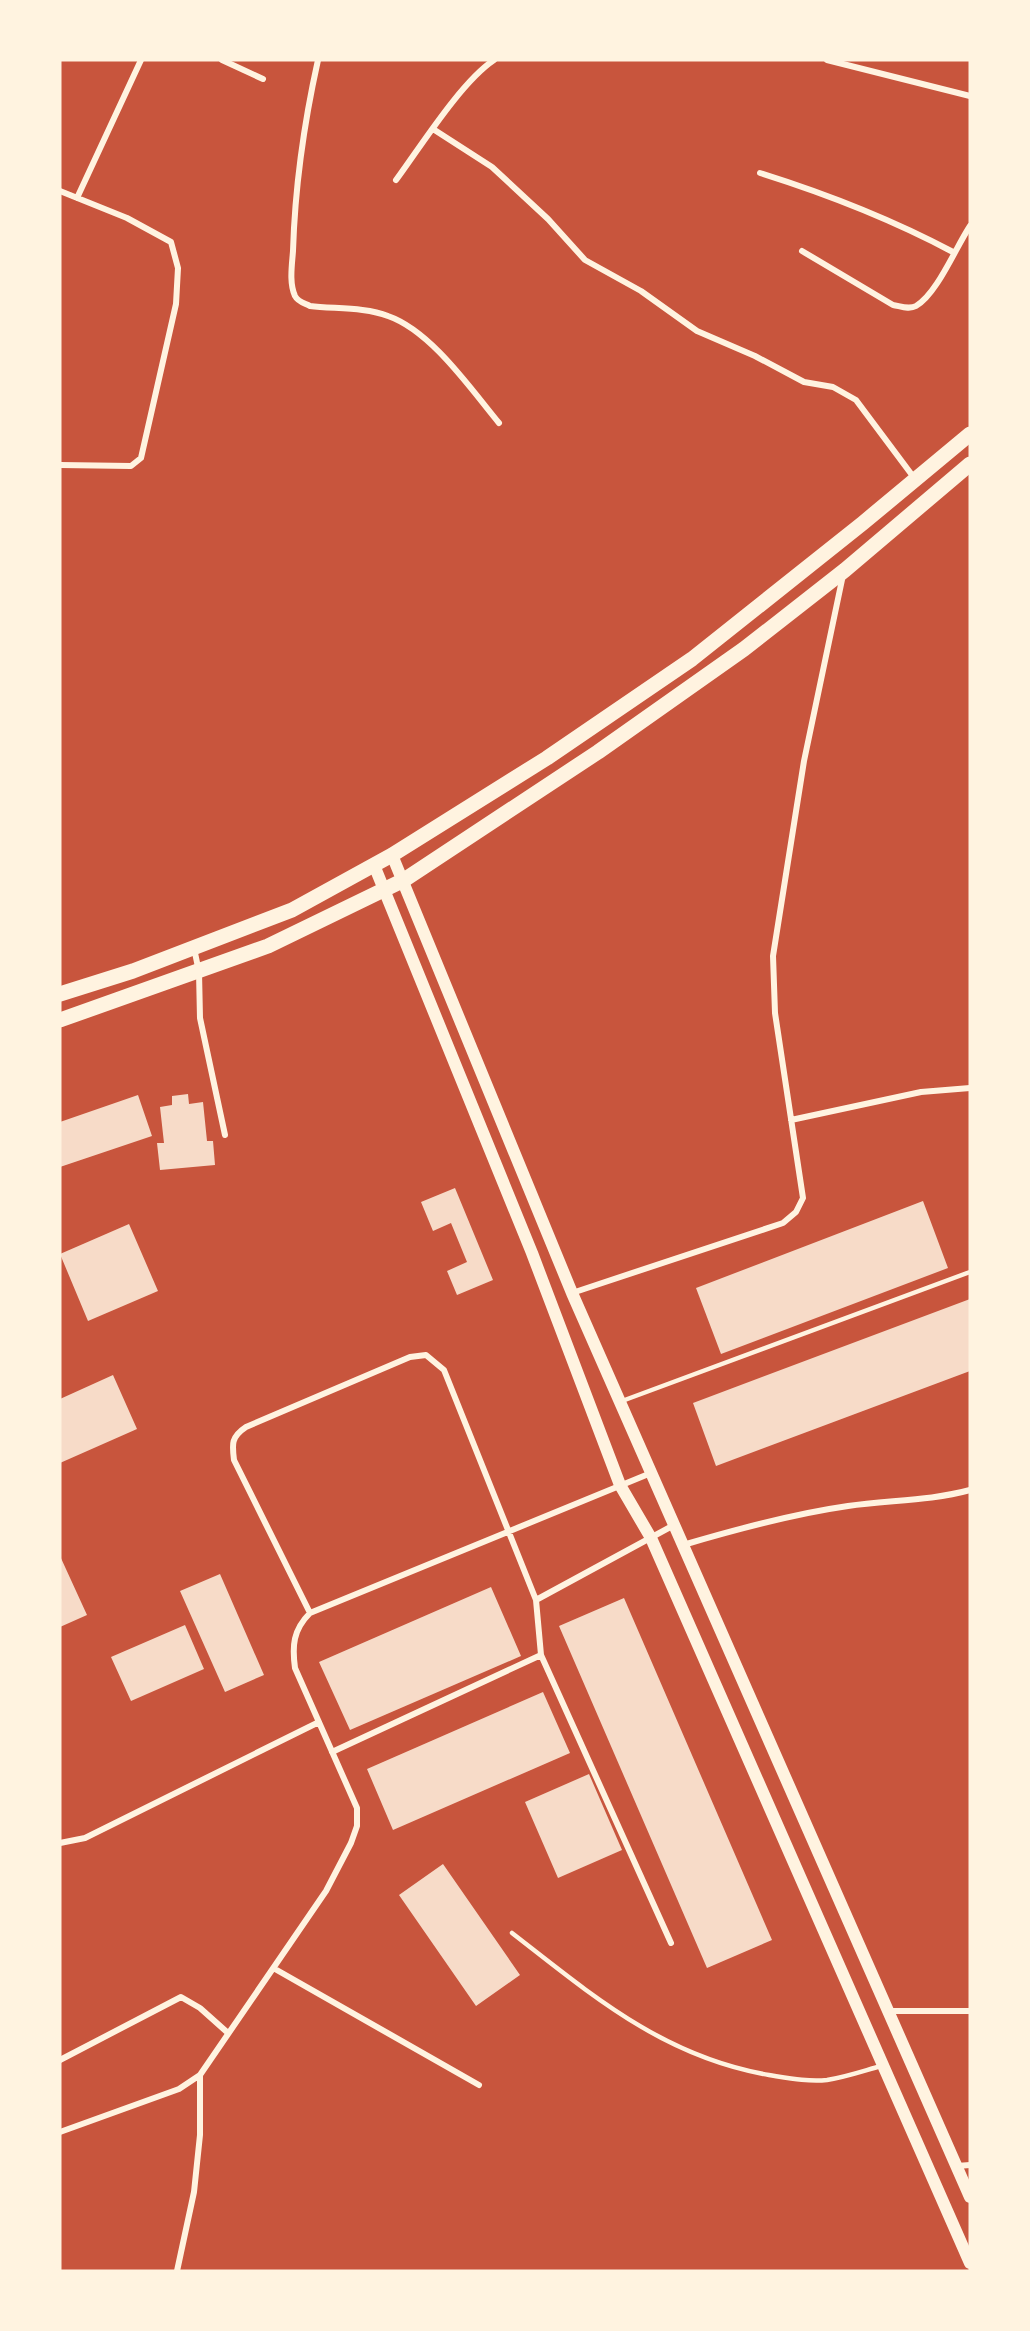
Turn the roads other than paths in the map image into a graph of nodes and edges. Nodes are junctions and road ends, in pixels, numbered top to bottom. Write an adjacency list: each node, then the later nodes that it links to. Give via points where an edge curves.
1 (141, 60): 12 (street)
2 (222, 60): 6 (street)
3 (318, 60): 16 (street, via 305,118 294,212 295,295 299,302 310,306 385,315 400,321 457,372)
4 (494, 60): 8 (street)
5 (827, 60): 7 (street)
6 (263, 79)
7 (970, 96)
8 (433, 129): 10 (street); 20 (street, via 492,167 585,260 641,291 697,331 804,382 833,387 856,400)
9 (760, 172): 15 (street, via 903,225)
10 (396, 180)
11 (60, 191): 12 (street)
12 (77, 198): 19 (street, via 127,218 171,242 178,268 176,304 141,458 131,466)
13 (970, 226): 15 (street)
14 (802, 251): 15 (street, via 893,304 909,308 931,291)
15 (953, 252)
16 (499, 423)
17 (970, 434): 20 (main road)
18 (970, 464): 21 (main road)
19 (60, 465)
20 (915, 479): 22 (main road, via 692,659 547,758)
21 (845, 570): 24 (main road, via 744,649 598,752); 31 (street, via 804,761 773,956 775,1013)
22 (392, 855): 23 (main road); 24 (main road)
23 (374, 865): 25 (main road); 26 (main road, via 292,910)
24 (404, 880): 25 (main road); 34 (main road)
25 (386, 889): 27 (main road, via 268,946); 37 (main road, via 528,1242)
26 (194, 948): 27 (street); 28 (main road)
27 (199, 972): 29 (main road); 32 (street, via 200,1018)
28 (60, 994)
29 (60, 1020)
30 (970, 1088): 31 (street, via 921,1092)
31 (791, 1120): 34 (street, via 803,1198 796,1212 783,1223)
32 (225, 1135)
33 (970, 1272): 35 (lane)
34 (572, 1293): 35 (main road)
35 (620, 1402): 36 (main road)
36 (651, 1473): 37 (street); 39 (main road)
37 (620, 1485): 40 (street); 41 (main road)
38 (970, 1490): 42 (street, via 951,1496 836,1508 753,1524)
39 (674, 1525): 41 (street); 42 (main road)
40 (508, 1531): 43 (street); 44 (street); 44 (street, via 444,1370 426,1355 410,1357 246,1428 232,1442 234,1460)
41 (651, 1538): 43 (street); 56 (main road)
42 (683, 1545): 52 (main road)
43 (536, 1600): 45 (street)
44 (310, 1613): 46 (street, via 298,1624 292,1647 295,1668)
45 (541, 1655): 47 (street); 50 (street)
46 (318, 1722): 47 (street); 48 (street, via 85,1838)
47 (332, 1752): 51 (street, via 357,1808 357,1826 327,1891)
48 (60, 1843)
49 (512, 1933): 56 (lane, via 649,2034 716,2064 798,2080 826,2080)
50 (671, 1943)
51 (275, 1969): 54 (street); 58 (street)
52 (888, 2011): 53 (street); 61 (main road)
53 (970, 2011)
54 (228, 2032): 55 (street, via 181,1997); 57 (street)
55 (60, 2060)
56 (883, 2066): 63 (main road)
57 (200, 2075): 59 (street, via 179,2089); 64 (street, via 200,2135 194,2192)
58 (478, 2085)
59 (60, 2132)
60 (970, 2165): 61 (street)
61 (956, 2166): 62 (main road)
62 (970, 2197)
63 (970, 2263)
64 (177, 2271)

